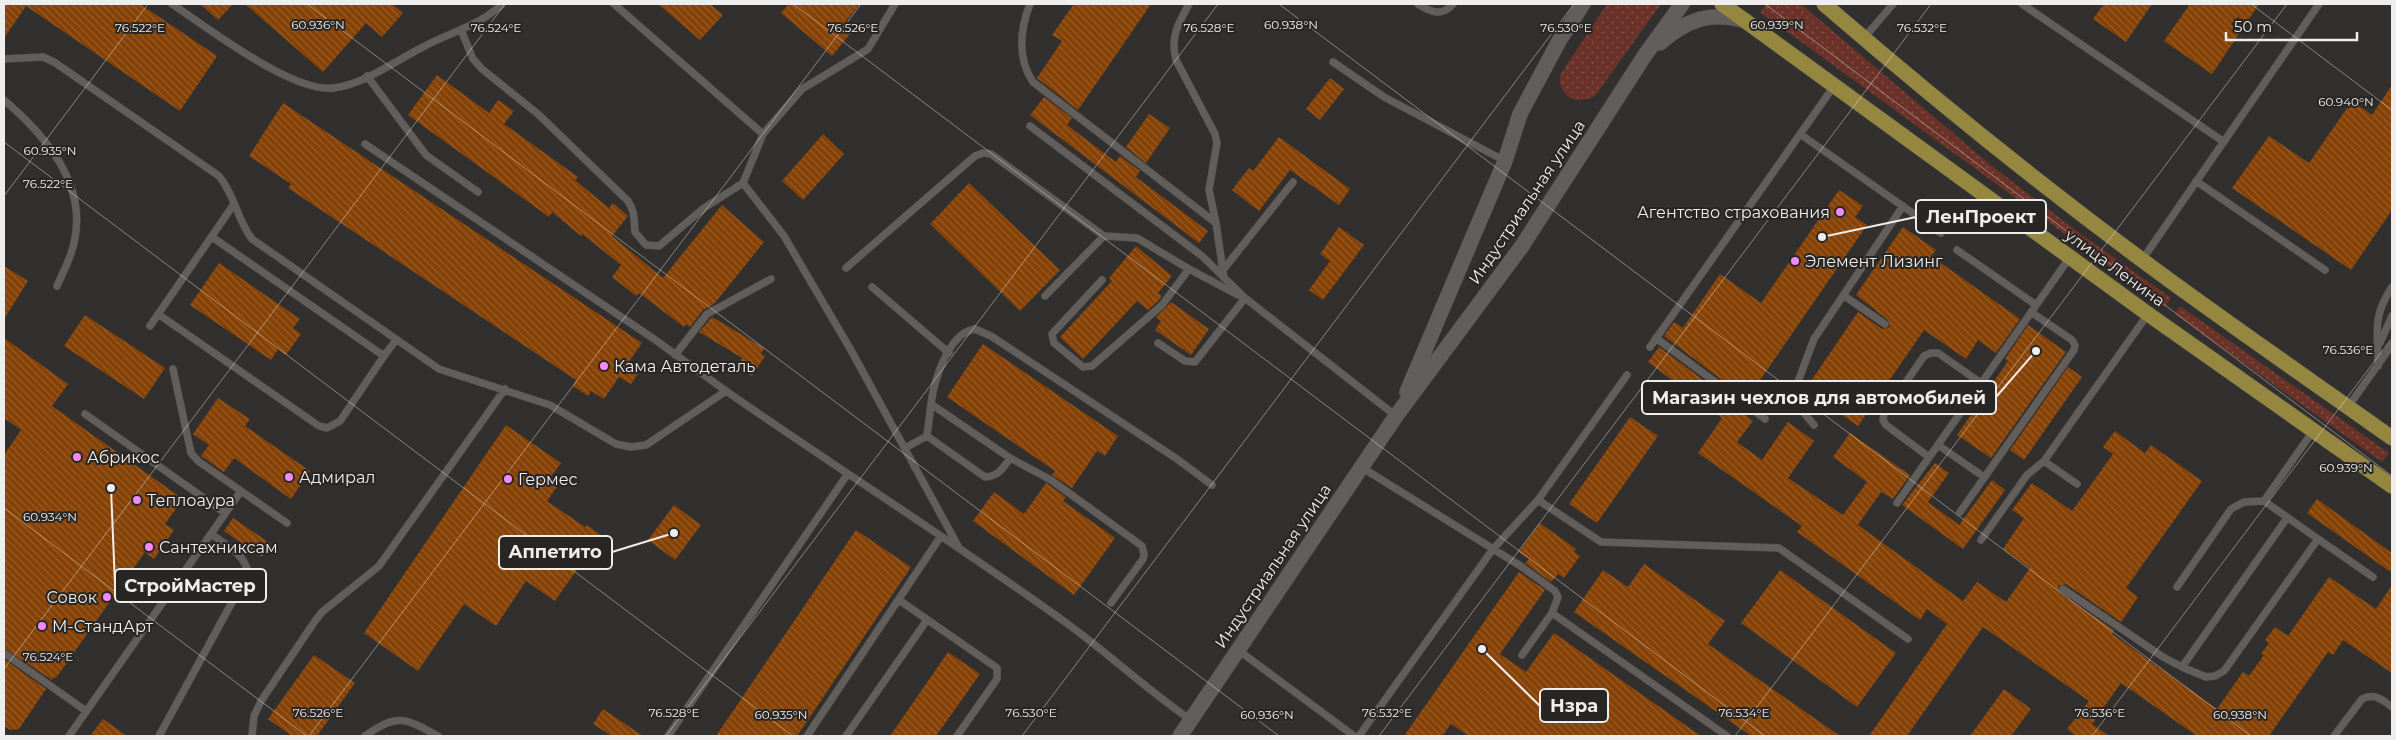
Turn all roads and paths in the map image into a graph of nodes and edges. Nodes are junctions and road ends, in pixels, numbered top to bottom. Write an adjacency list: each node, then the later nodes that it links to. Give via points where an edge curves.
1 (172, 4): 23 (lane, via 299,83 313,88 334,88)
2 (502, 4): 18 (lane, via 483,20)
3 (614, 4): 27 (lane)
4 (895, 4): 27 (lane, via 868,49 802,89)
5 (1030, 4): 38 (lane, via 1022,31 1023,61 1033,82)
6 (1189, 4): 38 (lane, via 1175,29 1173,49 1215,134 1217,144 1209,190)
7 (1418, 4): 8 (lane, via 1429,12 1437,13)
8 (1453, 4)
9 (1583, 4): 31 (main road, Индустриальная улица, via 1520,114)
10 (1682, 4): 20 (main road, Индустриальная улица)
11 (1722, 4): 17 (main road, улица Ленина)
12 (1736, 4): 17 (main road)
13 (1824, 4): 19 (main road, улица Ленина)
14 (1892, 4): 19 (lane)
15 (2022, 4): 29 (lane)
16 (2320, 4): 29 (lane)
17 (1747, 21): 20 (main road, via 1720,16 1696,20 1670,34); 24 (main road, улица Ленина)
18 (461, 30): 23 (lane); 34 (lane, via 482,70 538,114 628,201 635,216 635,232 646,245 659,246 704,208)
19 (1864, 38): 44 (main road, улица Ленина, via 1962,121)
20 (1645, 55): 83 (main road, Индустриальная улица, via 1522,246)
21 (4, 59): 36 (lane, via 43,58 54,62 219,176)
22 (1333, 62): 31 (lane, via 1384,97)
23 (367, 76): 35 (lane, via 426,155)
24 (1835, 85): 28 (lane); 43 (main road, улица Ленина)
25 (4, 100): 52 (lane, via 39,132 53,150 74,199 75,242)
26 (1030, 126): 49 (lane, via 1202,256)
27 (763, 134): 34 (lane)
28 (1800, 134): 37 (lane); 65 (lane)
29 (2224, 142): 33 (lane)
30 (365, 144): 72 (lane)
31 (1505, 161): 83 (main road, Индустриальная улица)
32 (1292, 182): 47 (lane)
33 (2196, 182): 44 (lane); 48 (lane)
34 (743, 183): 90 (lane, via 784,236)
35 (478, 192)
36 (234, 204): 41 (lane); 66 (lane, via 244,229 252,238)
37 (1903, 206): 39 (lane); 55 (lane)
38 (1216, 223): 47 (lane)
39 (1941, 233)
40 (1104, 236): 45 (lane, via 991,154 983,153 975,156); 46 (lane, via 1137,238); 56 (lane)
41 (212, 237): 60 (lane); 73 (lane)
42 (1957, 250): 58 (lane)
43 (2070, 257): 58 (lane); 61 (main road, улица Ленина)
44 (2142, 260): 81 (main road, улица Ленина)
45 (846, 268)
46 (1189, 269): 51 (lane, via 1155,311 1092,366 1083,367 1054,343 1052,334); 57 (lane)
47 (1223, 270): 49 (lane)
48 (2325, 270)
49 (1224, 278): 57 (lane)
50 (771, 279): 72 (lane, via 707,314)
51 (1102, 280)
52 (57, 286)
53 (872, 287): 71 (lane)
54 (2392, 287): 70 (lane, via 2381,304 2378,316)
55 (1843, 295): 63 (lane); 85 (lane, via 1814,339 1794,392 1799,407)
56 (1045, 296)
57 (1245, 298): 67 (lane, via 1195,362 1185,361); 83 (lane)
58 (2036, 305): 59 (lane)
59 (2031, 312): 77 (lane); 96 (lane, via 2072,340 2074,350)
60 (158, 314): 64 (lane); 73 (lane, via 326,428 340,421)
61 (2148, 314): 86 (main road, улица Ленина); 93 (lane)
62 (2392, 316): 70 (lane)
63 (1885, 324)
64 (150, 326)
65 (1656, 338): 69 (lane); 84 (lane)
66 (396, 340): 73 (lane); 78 (lane, via 439,369)
67 (1158, 343)
68 (2392, 345): 74 (lane)
69 (1650, 347)
70 (2378, 347): 74 (lane)
71 (949, 353): 80 (lane, via 934,383); 98 (lane, via 962,334 975,329 984,331)
72 (675, 355): 79 (lane)
73 (384, 356)
74 (2378, 366): 81 (lane)
75 (173, 369): 100 (lane, via 191,453)
76 (1626, 375): 101 (lane)
77 (1981, 383): 89 (lane); 91 (lane, via 1938,353 1931,352 1924,356 1884,414 1886,425)
78 (505, 390): 79 (lane, via 561,410 602,437 631,447 646,445); 131 (lane, via 379,566 315,621 261,701 254,716)
79 (726, 391): 95 (lane)
80 (931, 404): 87 (lane); 92 (lane)
81 (2348, 407): 88 (main road, улица Ленина)
82 (85, 414): 105 (lane)
83 (1396, 416): 94 (main road, Индустриальная улица)
84 (1764, 419)
85 (1814, 426)
86 (2314, 430): 99 (main road, улица Ленина); 102 (lane)
87 (927, 436): 90 (lane); 92 (lane, via 985,477 999,473)
88 (2392, 438)
89 (1938, 444): 91 (lane); 96 (lane)
90 (905, 448): 112 (lane)
91 (1930, 457): 103 (lane)
92 (1010, 458): 118 (lane, via 1051,480 1144,549 1143,559)
93 (2044, 461): 97 (lane); 111 (lane, via 2027,475)
94 (1361, 467): 113 (lane); 122 (main road, Индустриальная улица)
95 (847, 475): 109 (lane); 134 (lane)
96 (1984, 477): 104 (lane)
97 (2077, 484)
98 (1212, 485)
99 (2392, 485)
100 (241, 491): 105 (lane); 107 (lane)
101 (1538, 500): 113 (lane); 121 (lane, via 1601,542 1779,548)
102 (2264, 501): 106 (lane); 115 (lane, via 2244,502 2231,509)
103 (1897, 503)
104 (1960, 512)
105 (225, 513): 108 (lane)
106 (2288, 518): 110 (lane); 125 (lane)
107 (287, 523)
108 (211, 534): 127 (lane); 130 (lane, via 238,554 246,563 248,573)
109 (941, 536): 112 (lane); 117 (lane)
110 (2318, 539): 114 (lane); 125 (lane, via 2224,671 2206,677)
111 (1981, 540)
112 (959, 548): 128 (lane, via 1066,624)
113 (1493, 549): 119 (lane, via 1555,591 1558,597); 140 (lane)
114 (2373, 578)
115 (2177, 587)
116 (2063, 589): 125 (lane)
117 (899, 600): 120 (lane); 135 (lane)
118 (1111, 602)
119 (1552, 613): 124 (lane); 141 (lane)
120 (927, 620): 136 (lane); 137 (lane, via 997,668 997,679)
121 (1908, 639)
122 (1238, 650): 128 (main road, Индустриальная улица); 139 (lane)
123 (4, 654): 127 (lane)
124 (1522, 655)
125 (2182, 667)
126 (2392, 707): 142 (lane, via 2378,697 2368,696 2362,699)
127 (86, 711): 129 (lane)
128 (1191, 720): 138 (main road, Индустриальная улица)
129 (69, 736)
130 (159, 736)
131 (252, 736)
132 (365, 736): 133 (lane, via 392,720 418,725)
133 (438, 736)
134 (668, 736)
135 (807, 736)
136 (846, 736)
137 (957, 736)
138 (1180, 736)
139 (1354, 736)
140 (1359, 736)
141 (1727, 736)
142 (2334, 736)

